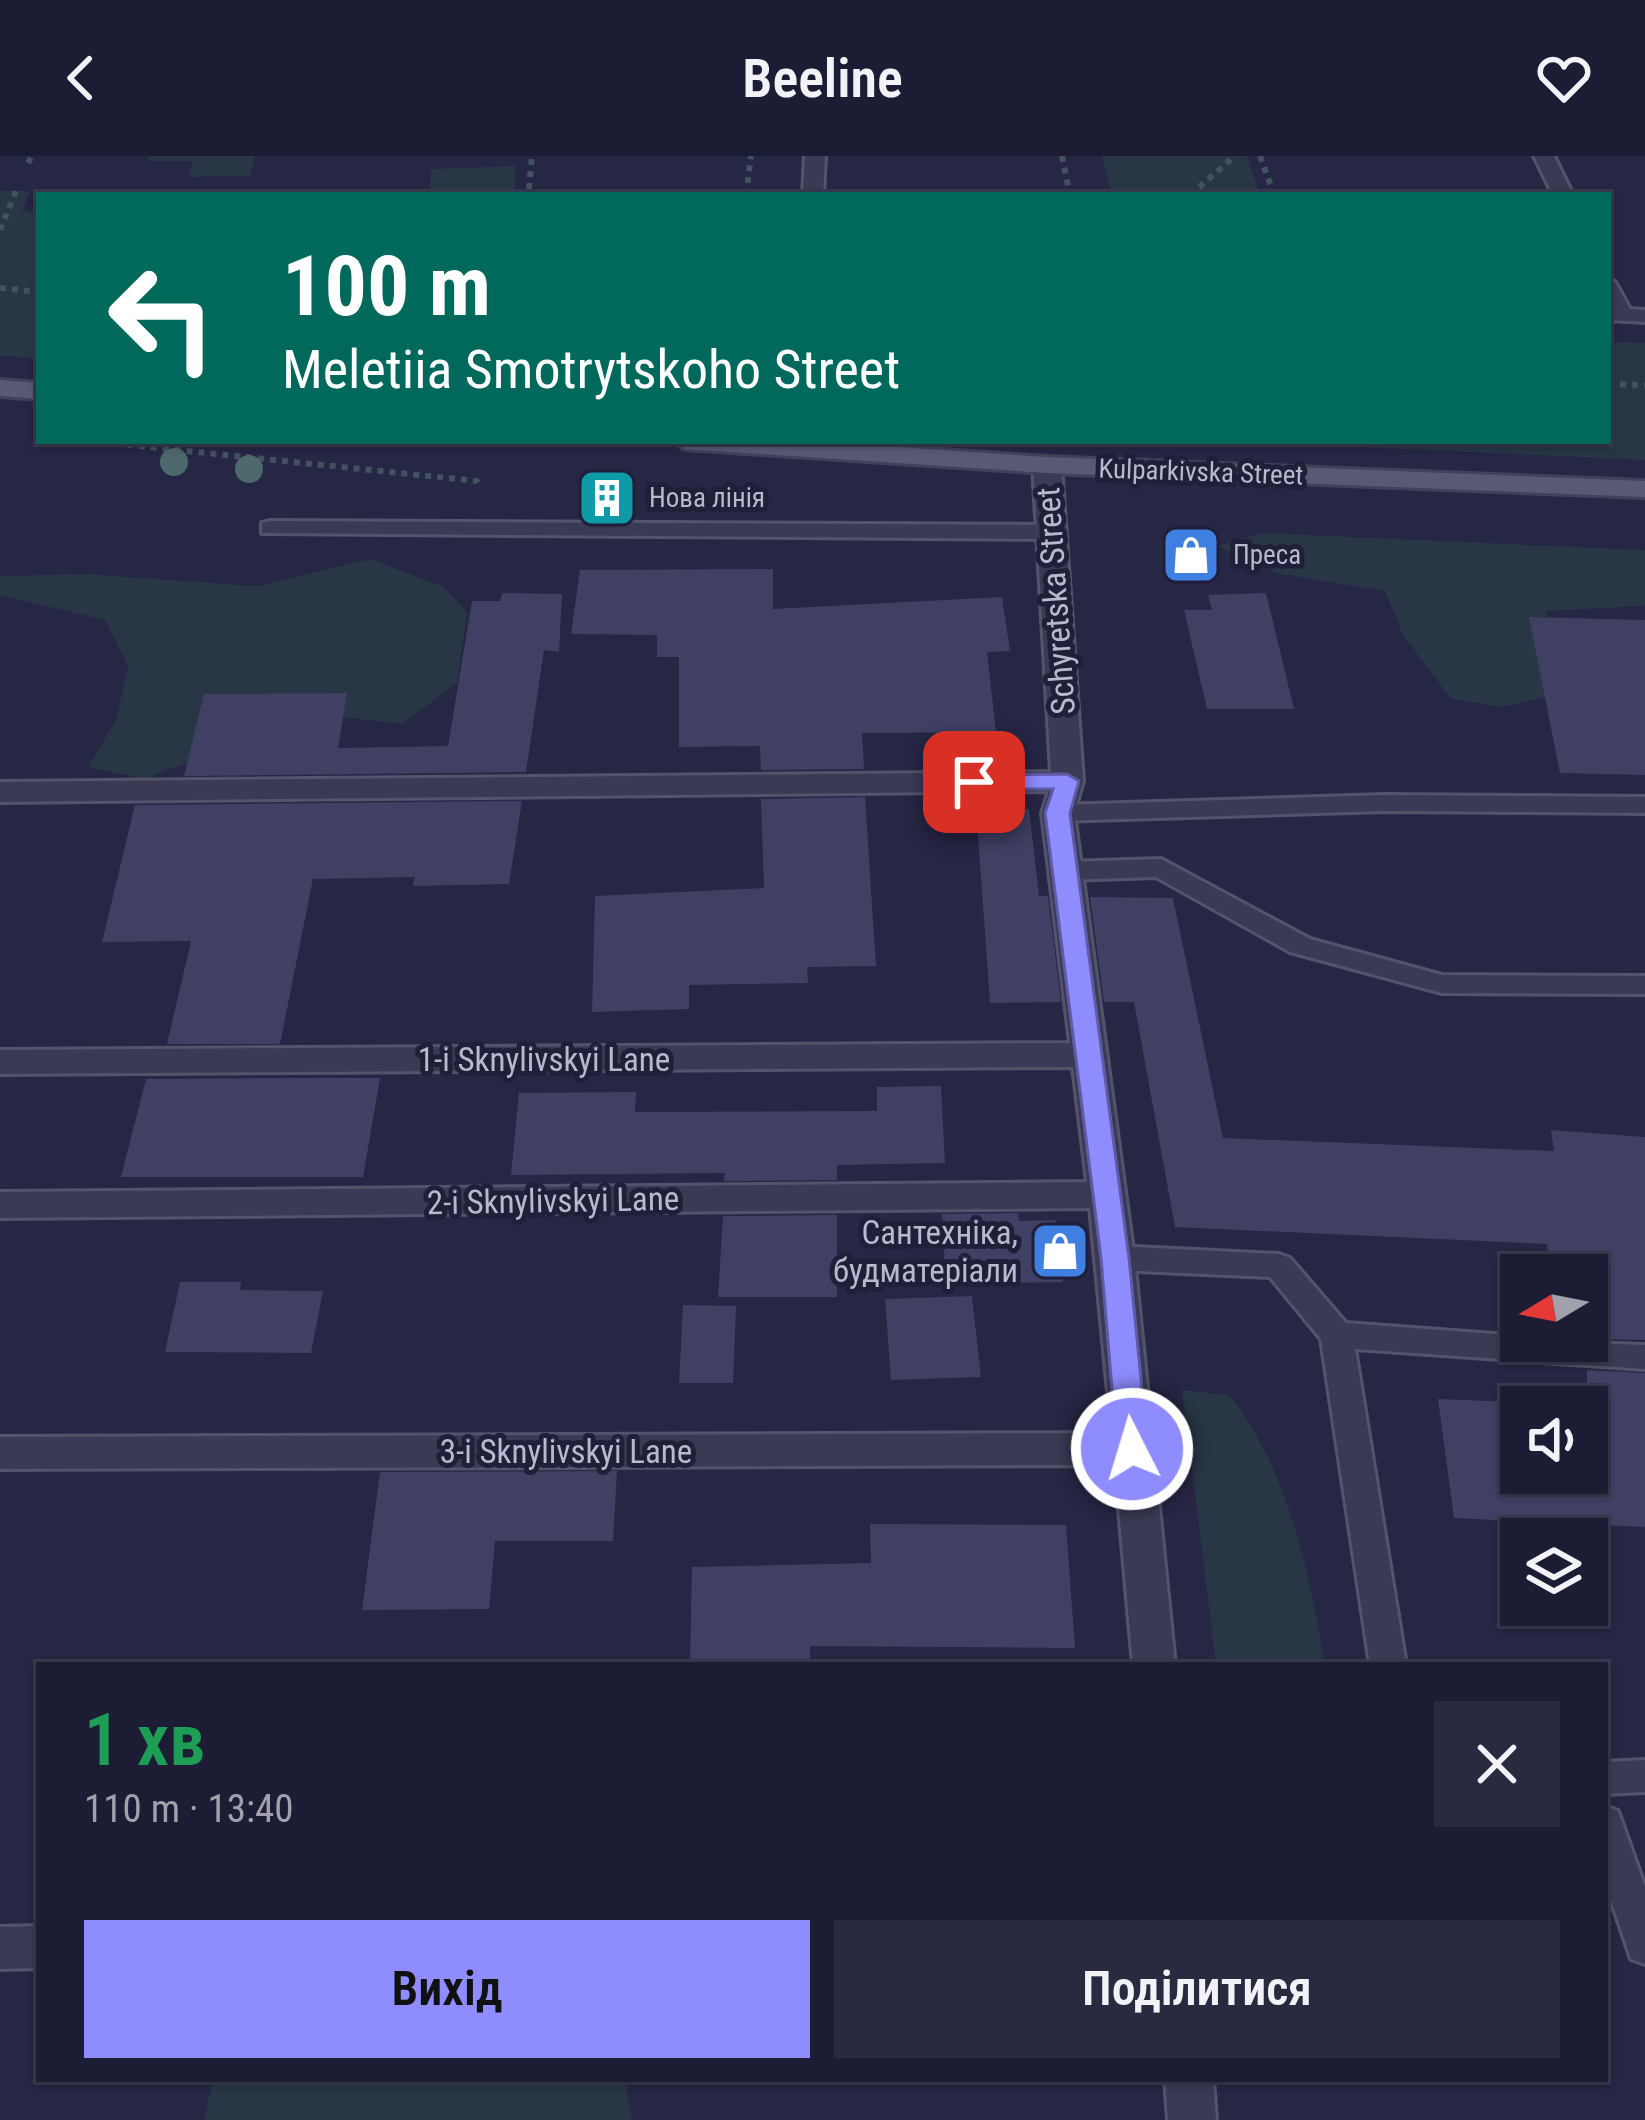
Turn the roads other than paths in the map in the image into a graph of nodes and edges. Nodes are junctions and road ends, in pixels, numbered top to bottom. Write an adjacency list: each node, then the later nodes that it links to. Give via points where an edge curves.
1 (815, 156): 3 (lane)
2 (1544, 156): 4 (lane)
3 (814, 192)
4 (1562, 192)
5 (730, 444): 6 (main road, Kulparkivska Street)
6 (1047, 465): 7 (main road, Kulparkivska Street); 9 (street, Schyretska Street)
7 (1645, 489)
8 (270, 529): 9 (lane)
9 (1048, 532): 11 (street, Schyretska Street)
10 (0, 792): 11 (street)
11 (1062, 797): 12 (lane); 13 (street, Schyretska Street)
12 (1645, 806)
13 (1066, 871): 14 (lane, via 1162,868 1300,946 1442,984); 15 (street, Schyretska Street)
14 (1645, 985)
15 (1088, 1055): 16 (street, 1-i Sknylivskyi Lane); 17 (street, Schyretska Street)
16 (0, 1063)
17 (1107, 1195): 18 (street, 2-i Sknylivskyi Lane); 19 (street, Schyretska Street)
18 (0, 1205)
19 (1115, 1258): 20 (lane, via 1279,1266); 22 (street, Schyretska Street)
20 (1337, 1335): 21 (lane); 25 (lane)
21 (1645, 1357)
22 (1132, 1449): 23 (street, 3-i Sknylivskyi Lane); 24 (street, Schyretska Street)
23 (0, 1453)
24 (1154, 1662)
25 (1388, 1662)
26 (1645, 1776): 27 (lane)
27 (1608, 1778)
28 (1608, 1832): 29 (lane)
29 (1645, 1946)
30 (36, 1947): 31 (street)
31 (0, 1948)
32 (1189, 2082): 33 (street)
33 (1192, 2120)

